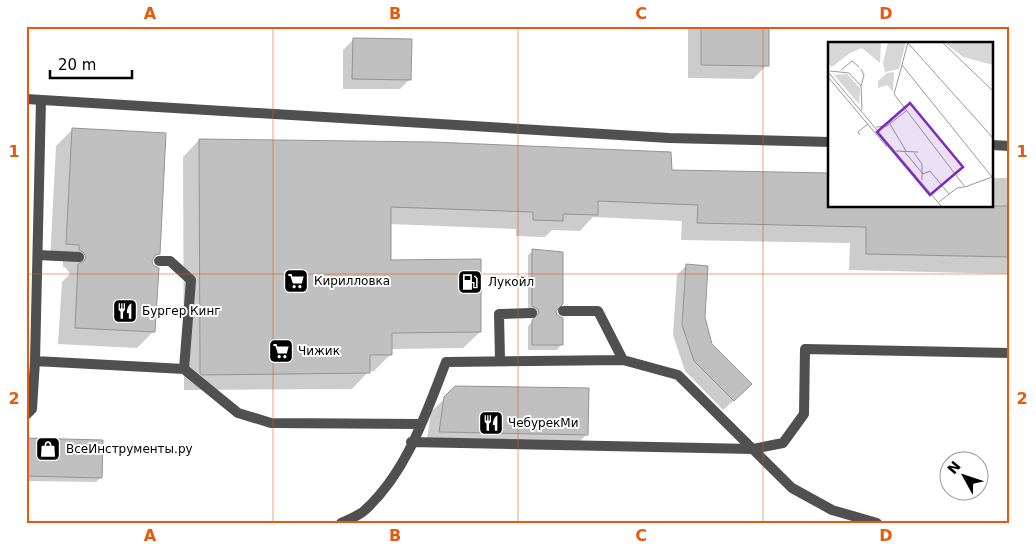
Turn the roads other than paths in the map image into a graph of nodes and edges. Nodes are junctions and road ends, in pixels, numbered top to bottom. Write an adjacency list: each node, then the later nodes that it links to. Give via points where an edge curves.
1 (26, 99): 2 (street)
2 (40, 100): 3 (street, via 669,138); 6 (street)
3 (828, 142)
4 (994, 146): 5 (street)
5 (1010, 146)
6 (38, 255): 7 (street); 14 (street)
7 (79, 257)
8 (159, 261): 15 (street, via 170,262 191,280)
9 (563, 312): 13 (street, via 598,311)
10 (532, 313): 12 (street, via 499,314)
11 (1010, 353): 19 (street, via 805,349 804,414 783,443)
12 (500, 360): 13 (street); 17 (street, via 446,362)
13 (623, 360): 19 (street, via 678,375)
14 (35, 361): 15 (street); 16 (street, via 32,409)
15 (184, 369): 17 (street, via 238,413 271,423)
16 (26, 415)
17 (420, 424): 18 (street)
18 (412, 442): 19 (street); 20 (street, via 395,478 364,512)
19 (753, 449): 21 (street, via 792,488 832,510)
20 (341, 523)
21 (878, 523)

